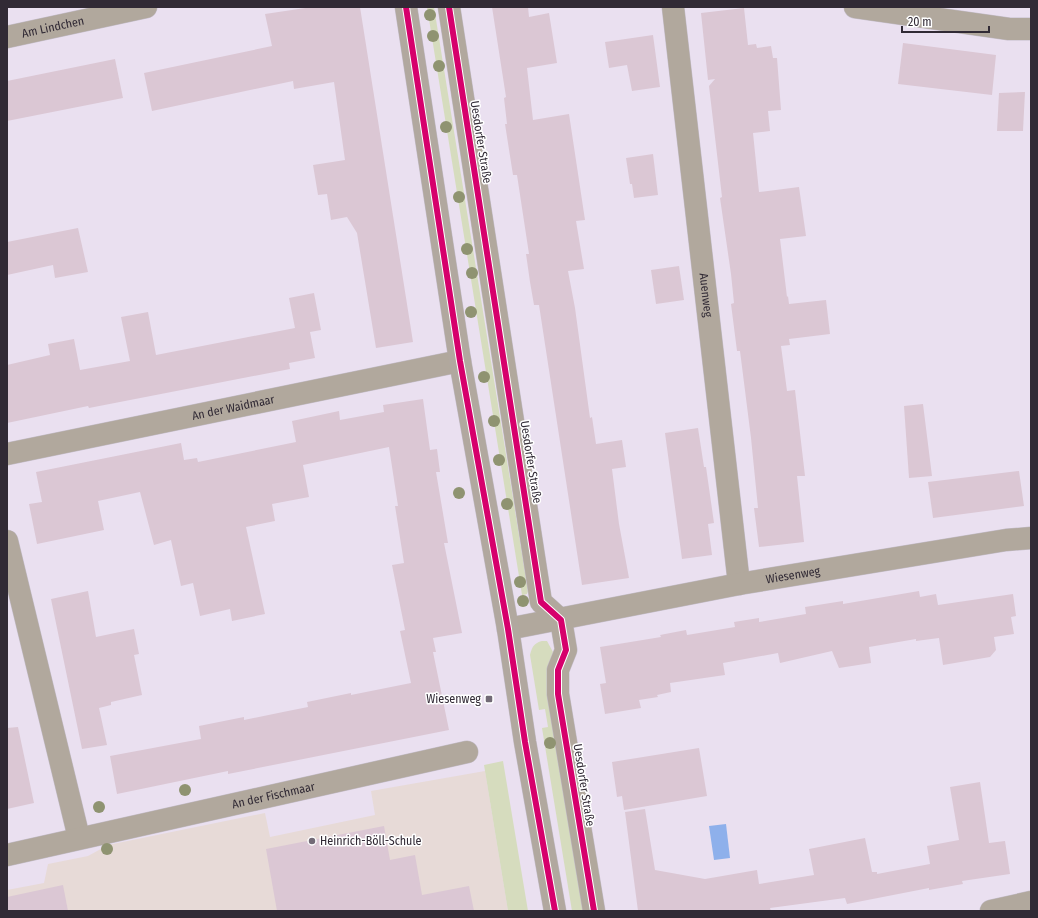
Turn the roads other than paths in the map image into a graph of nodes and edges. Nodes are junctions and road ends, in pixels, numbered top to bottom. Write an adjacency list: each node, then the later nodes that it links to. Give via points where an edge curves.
1 (146, 7): 7 (street, Am Lindchen)
2 (406, 7): 8 (street)
3 (449, 7): 13 (street, Uesdorfer Straße, via 541,602)
4 (672, 7): 12 (street, Auenweg)
5 (855, 7): 6 (street, via 1009,29)
6 (1031, 29)
7 (7, 37)
8 (460, 361): 9 (street, An der Waidmaar); 14 (street)
9 (7, 454)
10 (1031, 538): 12 (street, Wiesenweg, via 998,541)
11 (7, 541): 16 (street)
12 (739, 584): 13 (street, Wiesenweg)
13 (561, 620): 14 (street, Wiesenweg); 20 (street, Uesdorfer Straße, via 566,650 558,670 558,694)
14 (508, 629): 19 (street)
15 (467, 752): 16 (street, An der Fischmaar)
16 (79, 838): 17 (street, An der Fischmaar)
17 (7, 854)
18 (1031, 902): 21 (street)
19 (555, 911)
20 (594, 911)
21 (991, 911)

